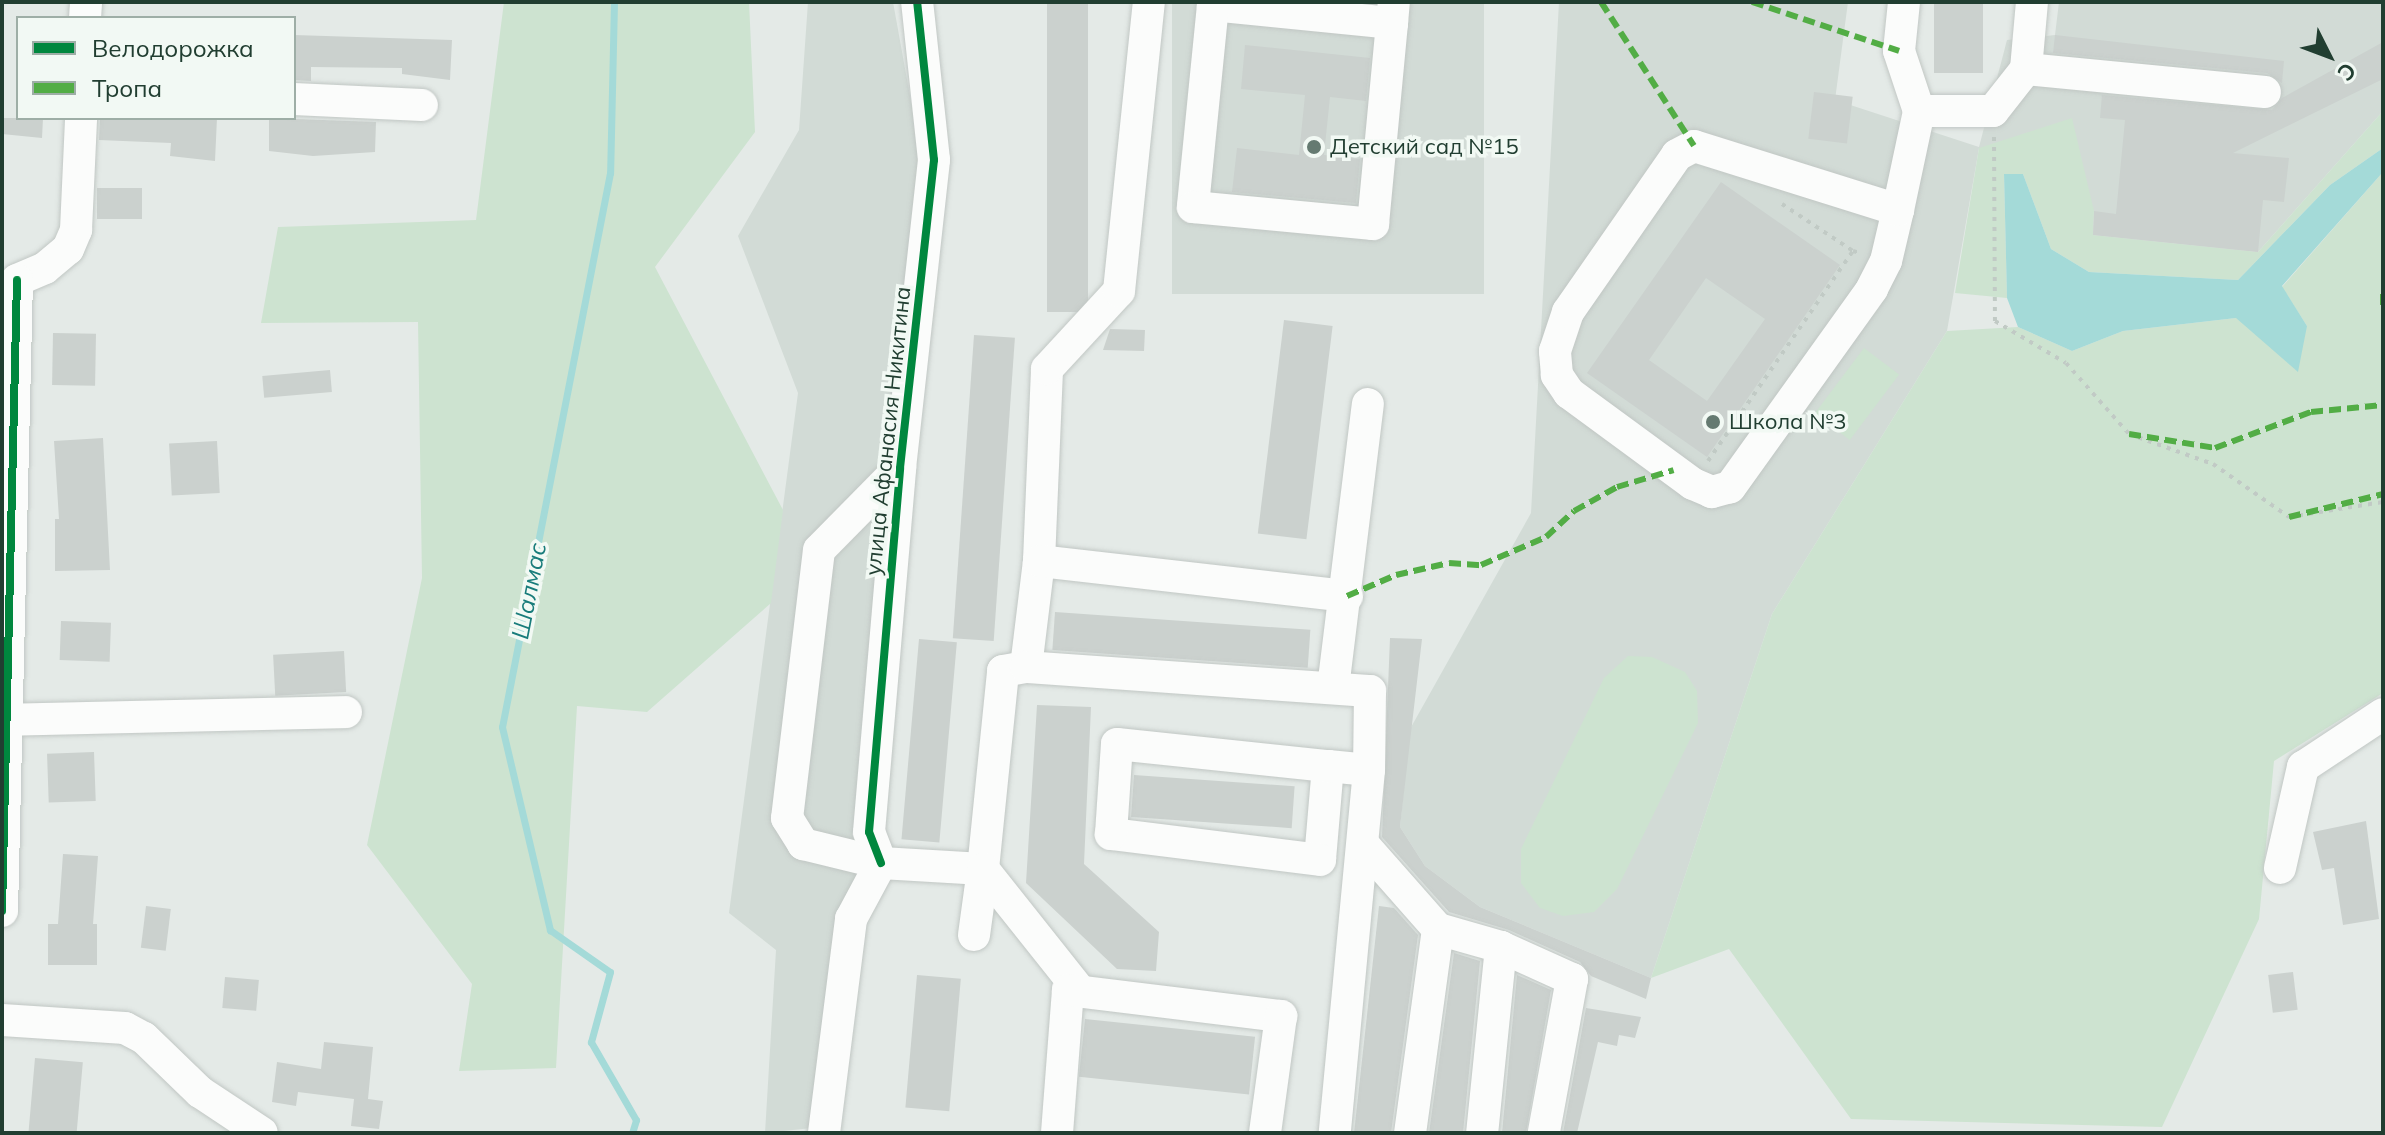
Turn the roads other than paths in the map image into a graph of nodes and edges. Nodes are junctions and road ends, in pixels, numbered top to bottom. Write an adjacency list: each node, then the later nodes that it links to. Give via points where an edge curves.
1 (917, 2): 15 (street, улица Афанасия Никитина, via 934,160)
2 (1149, 2): 16 (street, via 1119,291 1047,369)
3 (1904, 2): 10 (street, via 1899,51)
4 (2032, 2): 6 (street)
5 (1393, 12): 5 (street, via 1373,224 1193,207 1213,5)
6 (2026, 69): 7 (street); 10 (street, via 1993,111)
7 (2265, 92)
8 (296, 99): 9 (street)
9 (422, 105)
10 (1919, 111): 12 (street)
11 (81, 120): 13 (street, via 76,230 68,249 45,268)
12 (1898, 210): 12 (street, via 1694,146 1677,155 1568,312 1555,351 1557,375 1569,393 1693,484 1712,492 1730,487 1872,289 1886,261)
13 (10, 270): 22 (street)
14 (1368, 404): 17 (street)
15 (900, 468): 26 (street, улица Афанасия Никитина, via 869,832); 26 (street, via 819,550 787,818 803,844)
16 (1039, 561): 17 (street); 18 (street)
17 (1347, 596): 19 (street)
18 (1026, 667): 19 (street); 28 (street, via 1003,671)
19 (1333, 688): 24 (street, via 1370,691)
20 (346, 712): 22 (street)
21 (2383, 714): 27 (street, via 2303,767)
22 (3, 720): 29 (street)
23 (1328, 766): 23 (street, via 1117,744 1111,834 1320,860); 24 (street)
24 (1369, 770): 25 (street)
25 (1363, 844): 30 (street); 40 (street)
26 (881, 863): 28 (street); 37 (street, via 851,919)
27 (2280, 868)
28 (983, 869): 31 (street); 33 (street)
29 (2, 911)
30 (1438, 929): 32 (street); 41 (street)
31 (974, 935)
32 (1501, 947): 35 (street, via 1572,979); 42 (street)
33 (1080, 991): 38 (street, via 1068,990); 39 (street, via 1281,1016)
34 (2, 1020): 36 (street, via 125,1028 144,1038 200,1092)
35 (1544, 1132)
36 (262, 1133)
37 (824, 1133)
38 (1057, 1133)
39 (1265, 1133)
40 (1335, 1133)
41 (1410, 1133)
42 (1482, 1133)

